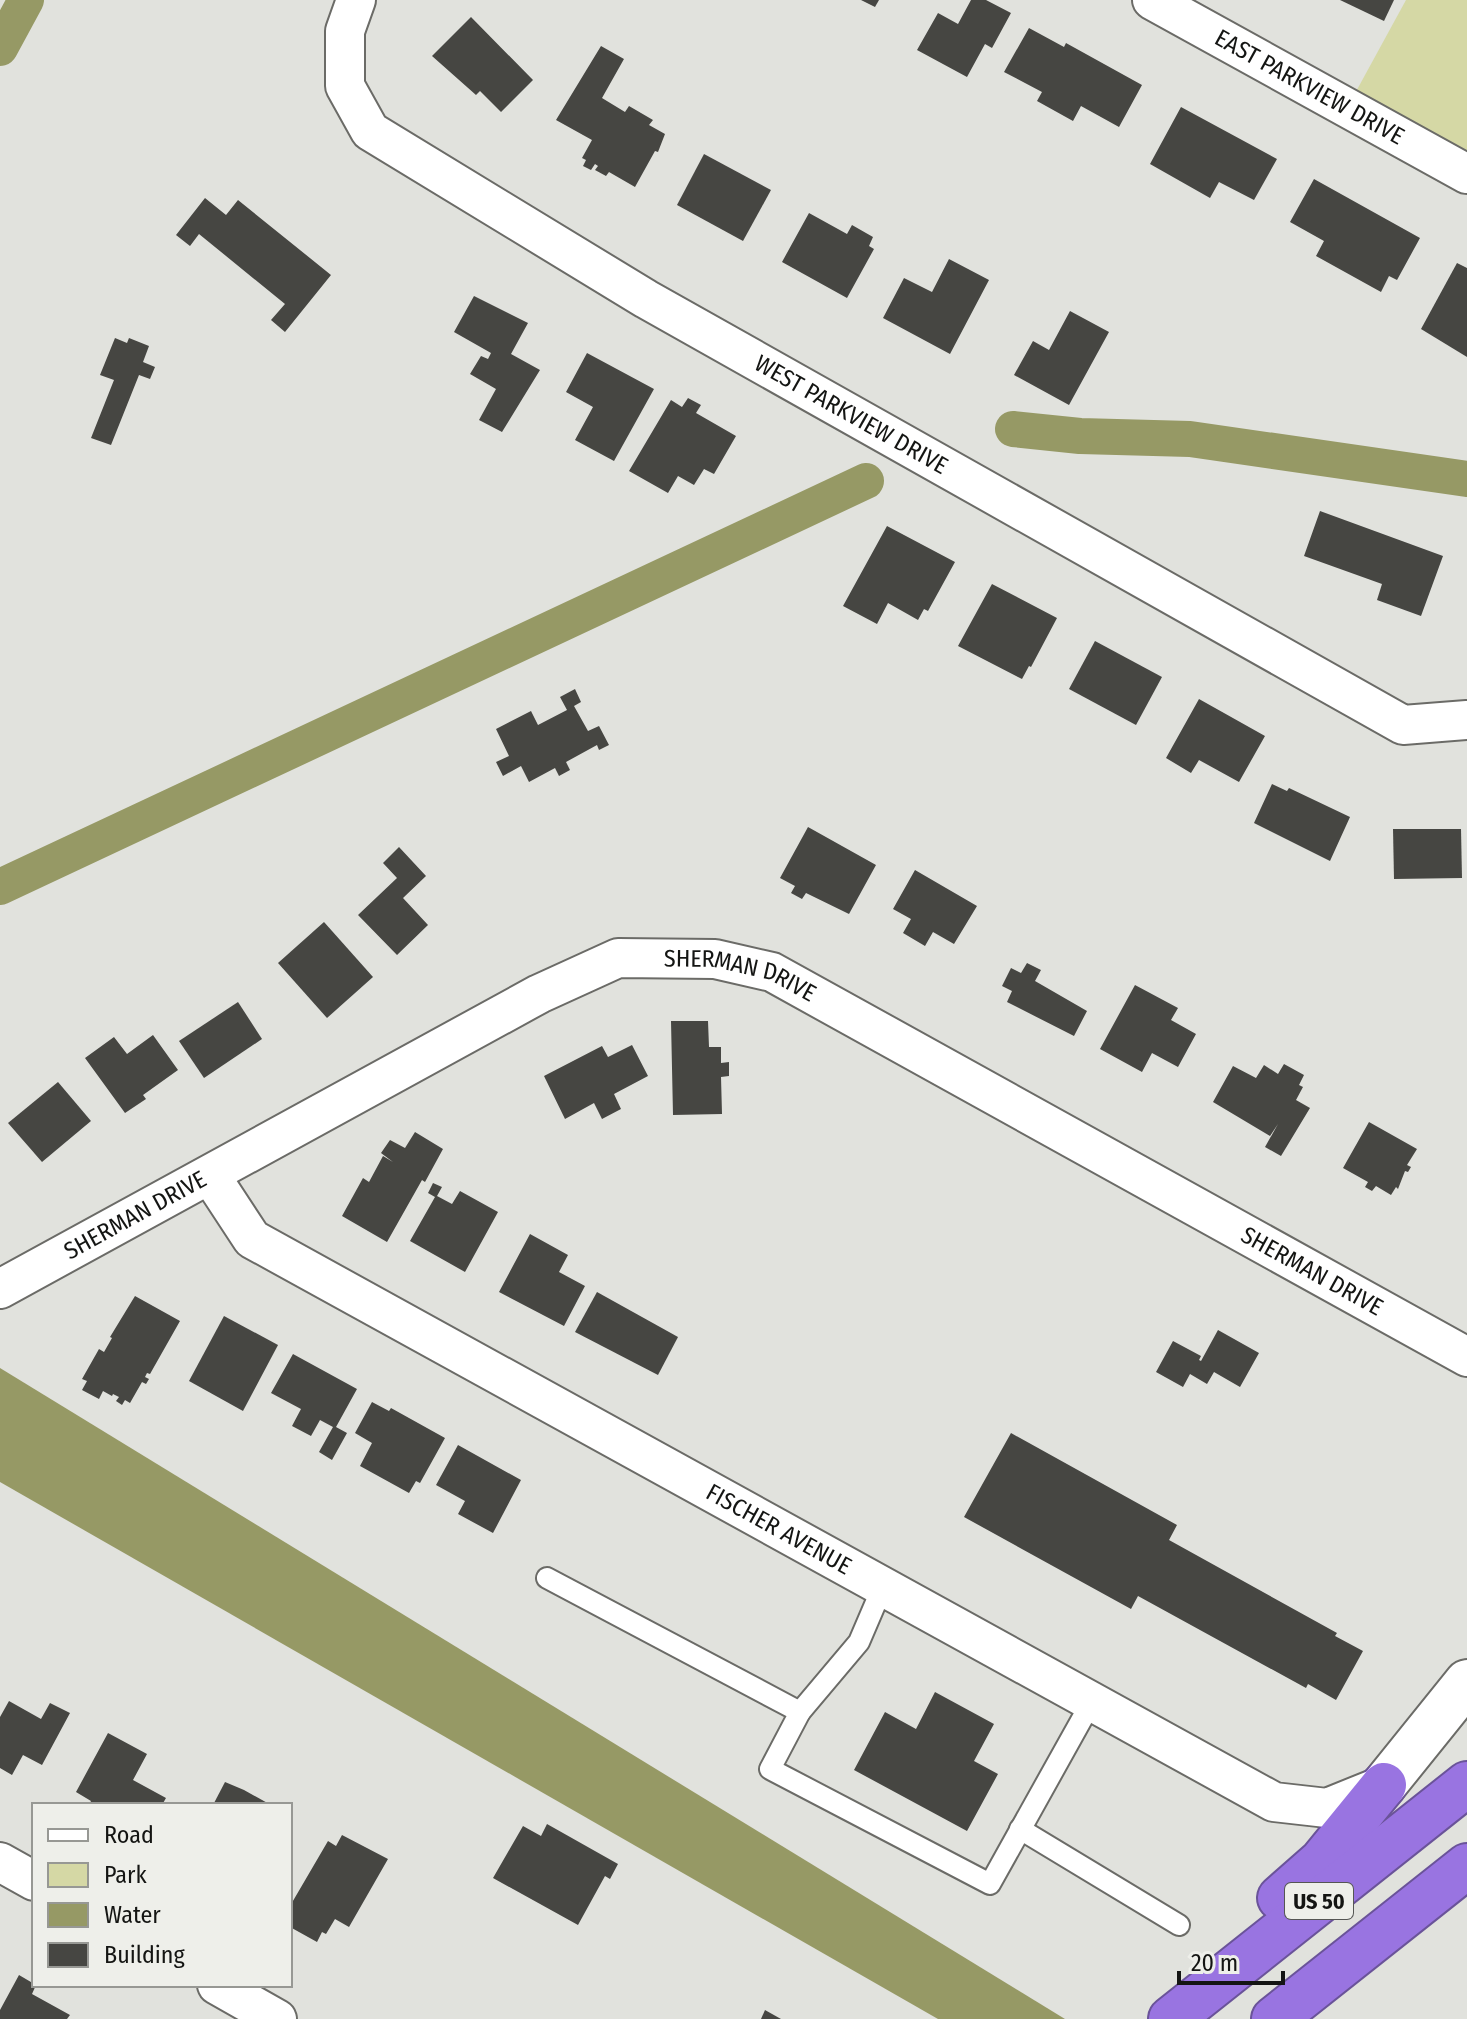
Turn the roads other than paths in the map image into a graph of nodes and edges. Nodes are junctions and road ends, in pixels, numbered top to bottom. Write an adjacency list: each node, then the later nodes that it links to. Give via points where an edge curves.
1 (356, 0): 4 (street, WEST PARKVIEW DRIVE, via 345,31 345,86 370,131 646,299 1403,725)
2 (1152, 0): 3 (street, EAST PARKVIEW DRIVE)
3 (1467, 174)
4 (1467, 720)
5 (210, 1175): 6 (street, SHERMAN DRIVE); 7 (street, SHERMAN DRIVE, via 539,994 618,958 715,959 772,972); 9 (street, FISCHER AVENUE, via 252,1239)
6 (0, 1289)
7 (1467, 1357)
8 (547, 1578): 12 (lane)
9 (883, 1586): 11 (street, FISCHER AVENUE); 12 (lane, via 859,1642)
10 (1467, 1682): 14 (main road)
11 (1092, 1701): 14 (street, FISCHER AVENUE, via 1274,1802 1327,1808); 15 (lane)
12 (800, 1712): 15 (lane, via 770,1769 990,1884)
13 (1467, 1784): 23 (highway, US 50)
14 (1384, 1785): 22 (highway, via 1322,1861)
15 (1020, 1829): 19 (lane)
16 (0, 1862): 18 (street)
17 (1467, 1866): 24 (highway, US 50)
18 (32, 1880)
19 (1179, 1925)
20 (221, 1987): 21 (street)
21 (277, 2019)
22 (1146, 2019)
23 (1171, 2019)
24 (1274, 2019)

